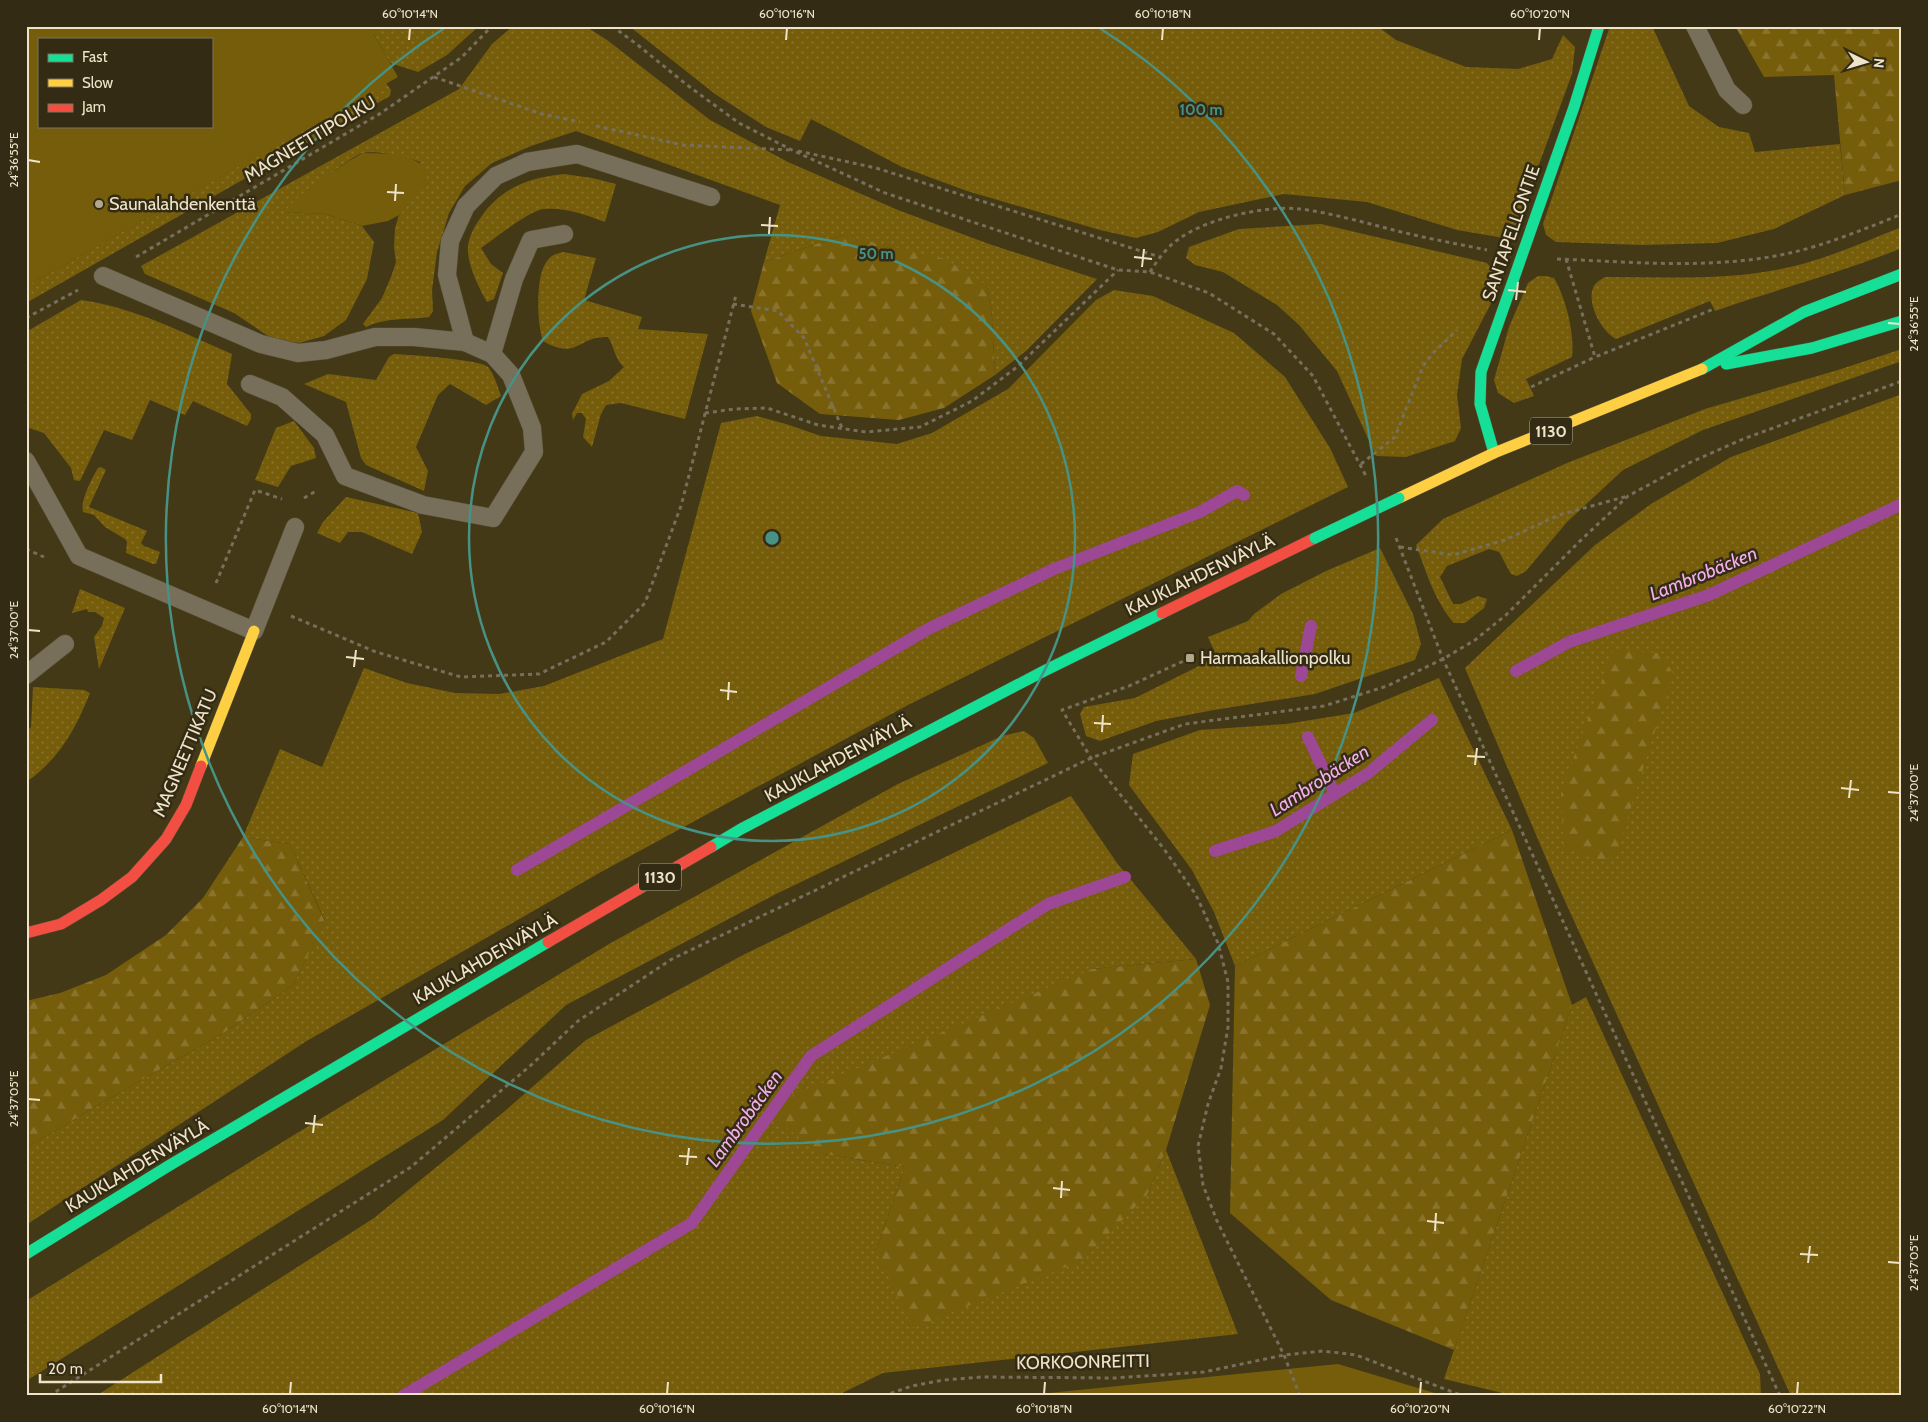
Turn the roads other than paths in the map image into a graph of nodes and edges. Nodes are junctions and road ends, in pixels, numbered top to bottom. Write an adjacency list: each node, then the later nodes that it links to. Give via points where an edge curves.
1 (1599, 26): 13 (main road, SANTAPELLONTIE, via 1481,372 1478,403)
2 (1695, 26): 3 (lane, via 1727,90)
3 (1743, 105)
4 (711, 197): 9 (lane, via 577,154 527,162 496,176 466,206 450,241 447,275)
5 (564, 234): 10 (lane, via 531,240 514,279)
6 (1902, 274): 11 (main road, KAUKLAHDENVÄYLÄ / 1130, via 1804,312)
7 (103, 276): 9 (lane, via 261,344 298,353 326,350 375,336)
8 (1902, 321): 11 (main road, KAUKLAHDENVÄYLÄ / 1130, via 1812,348)
9 (465, 342): 10 (lane)
10 (492, 354): 12 (lane, via 511,376 532,428 534,452 494,518 423,505 345,476 325,435 282,397)
11 (1705, 368): 13 (main road, KAUKLAHDENVÄYLÄ / 1130)
12 (250, 384)
13 (1494, 453): 21 (main road, KAUKLAHDENVÄYLÄ / 1130, bridge, via 1044,671 741,829 170,1165)
14 (26, 461): 15 (lane)
15 (32, 484): 17 (lane, via 79,556)
16 (295, 527): 17 (lane)
17 (254, 631): 20 (main road, MAGNEETTIKATU, via 186,805 166,839 132,877 101,900 61,924)
18 (65, 644): 19 (lane)
19 (26, 675)
20 (26, 933)
21 (26, 1254)

